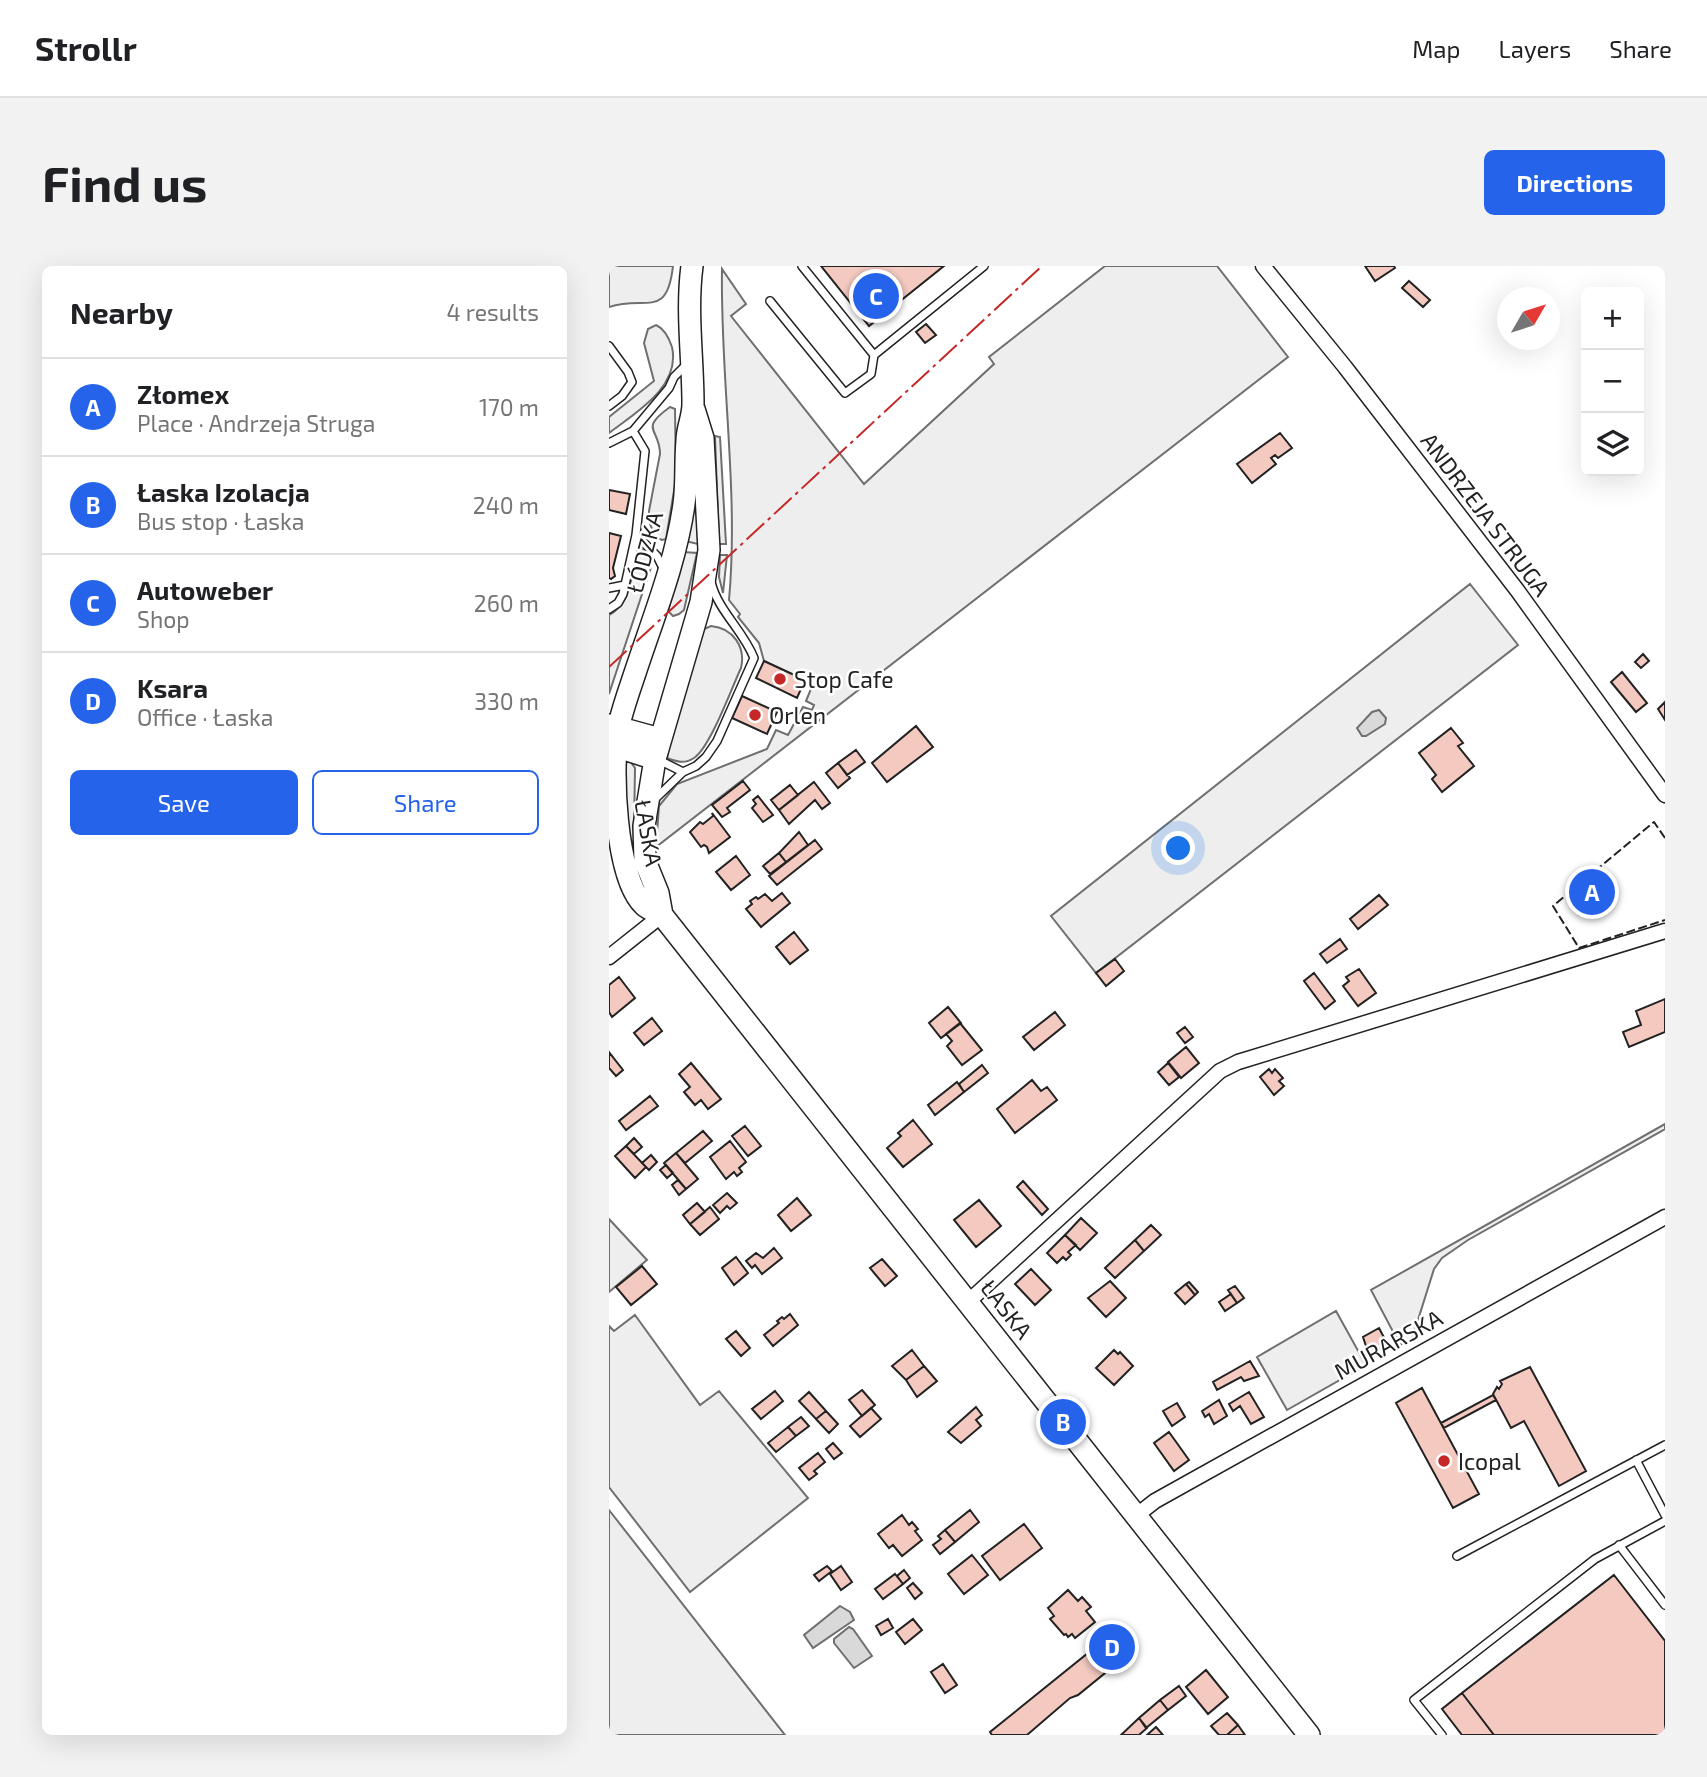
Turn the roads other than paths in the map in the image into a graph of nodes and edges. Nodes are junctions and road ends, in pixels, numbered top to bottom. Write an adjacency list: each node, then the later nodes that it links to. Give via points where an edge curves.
1 (802, 266): 7 (lane)
2 (984, 266): 7 (lane)
3 (1263, 266): 22 (street, ANDRZEJA STRUGA)
4 (693, 269): 8 (main road, ŁÓDZKA)
5 (771, 302): 7 (lane, via 845,394 871,374)
6 (609, 346): 9 (lane, via 632,382)
7 (874, 355)
8 (691, 360): 10 (main road, ŁÓDZKA); 11 (lane)
9 (609, 406)
10 (694, 408): 14 (main road, ŁÓDZKA, via 703,438); 15 (main road, ŁÓDZKA, via 687,438 684,506)
11 (632, 431): 12 (lane); 13 (lane, via 645,451)
12 (609, 443)
13 (636, 535): 15 (lane, via 657,556); 16 (lane)
14 (707, 568): 20 (main road, ŁÓDZKA); 21 (lane, via 718,600 754,658 716,741 706,757)
15 (667, 575): 19 (main road, ŁÓDZKA)
16 (625, 585): 17 (lane); 18 (lane, via 618,603)
17 (609, 588)
18 (609, 609)
19 (613, 736): 20 (main road); 25 (main road, ŁASKA, via 616,810 625,866 643,904)
20 (657, 749): 21 (lane); 24 (main road, ŁASKA)
21 (683, 772): 24 (lane)
22 (1660, 779): 23 (street, ANDRZEJA STRUGA)
23 (1665, 795)
24 (647, 808): 25 (main road, ŁASKA, via 645,861)
25 (662, 915): 27 (street); 29 (main road, ŁASKA)
26 (1665, 931): 29 (street, via 1238,1062 1220,1072)
27 (609, 957)
28 (1665, 1217): 32 (street, MURARSKA)
29 (968, 1302): 32 (main road, ŁASKA)
30 (1665, 1445): 31 (lane)
31 (1636, 1460): 33 (lane); 36 (lane)
32 (1137, 1516): 38 (main road, ŁASKA)
33 (1665, 1516)
34 (1665, 1521): 35 (lane)
35 (1619, 1545): 37 (lane); 39 (lane, via 1414,1700)
36 (1457, 1556)
37 (1665, 1605)
38 (1309, 1735)
39 (1442, 1735)

